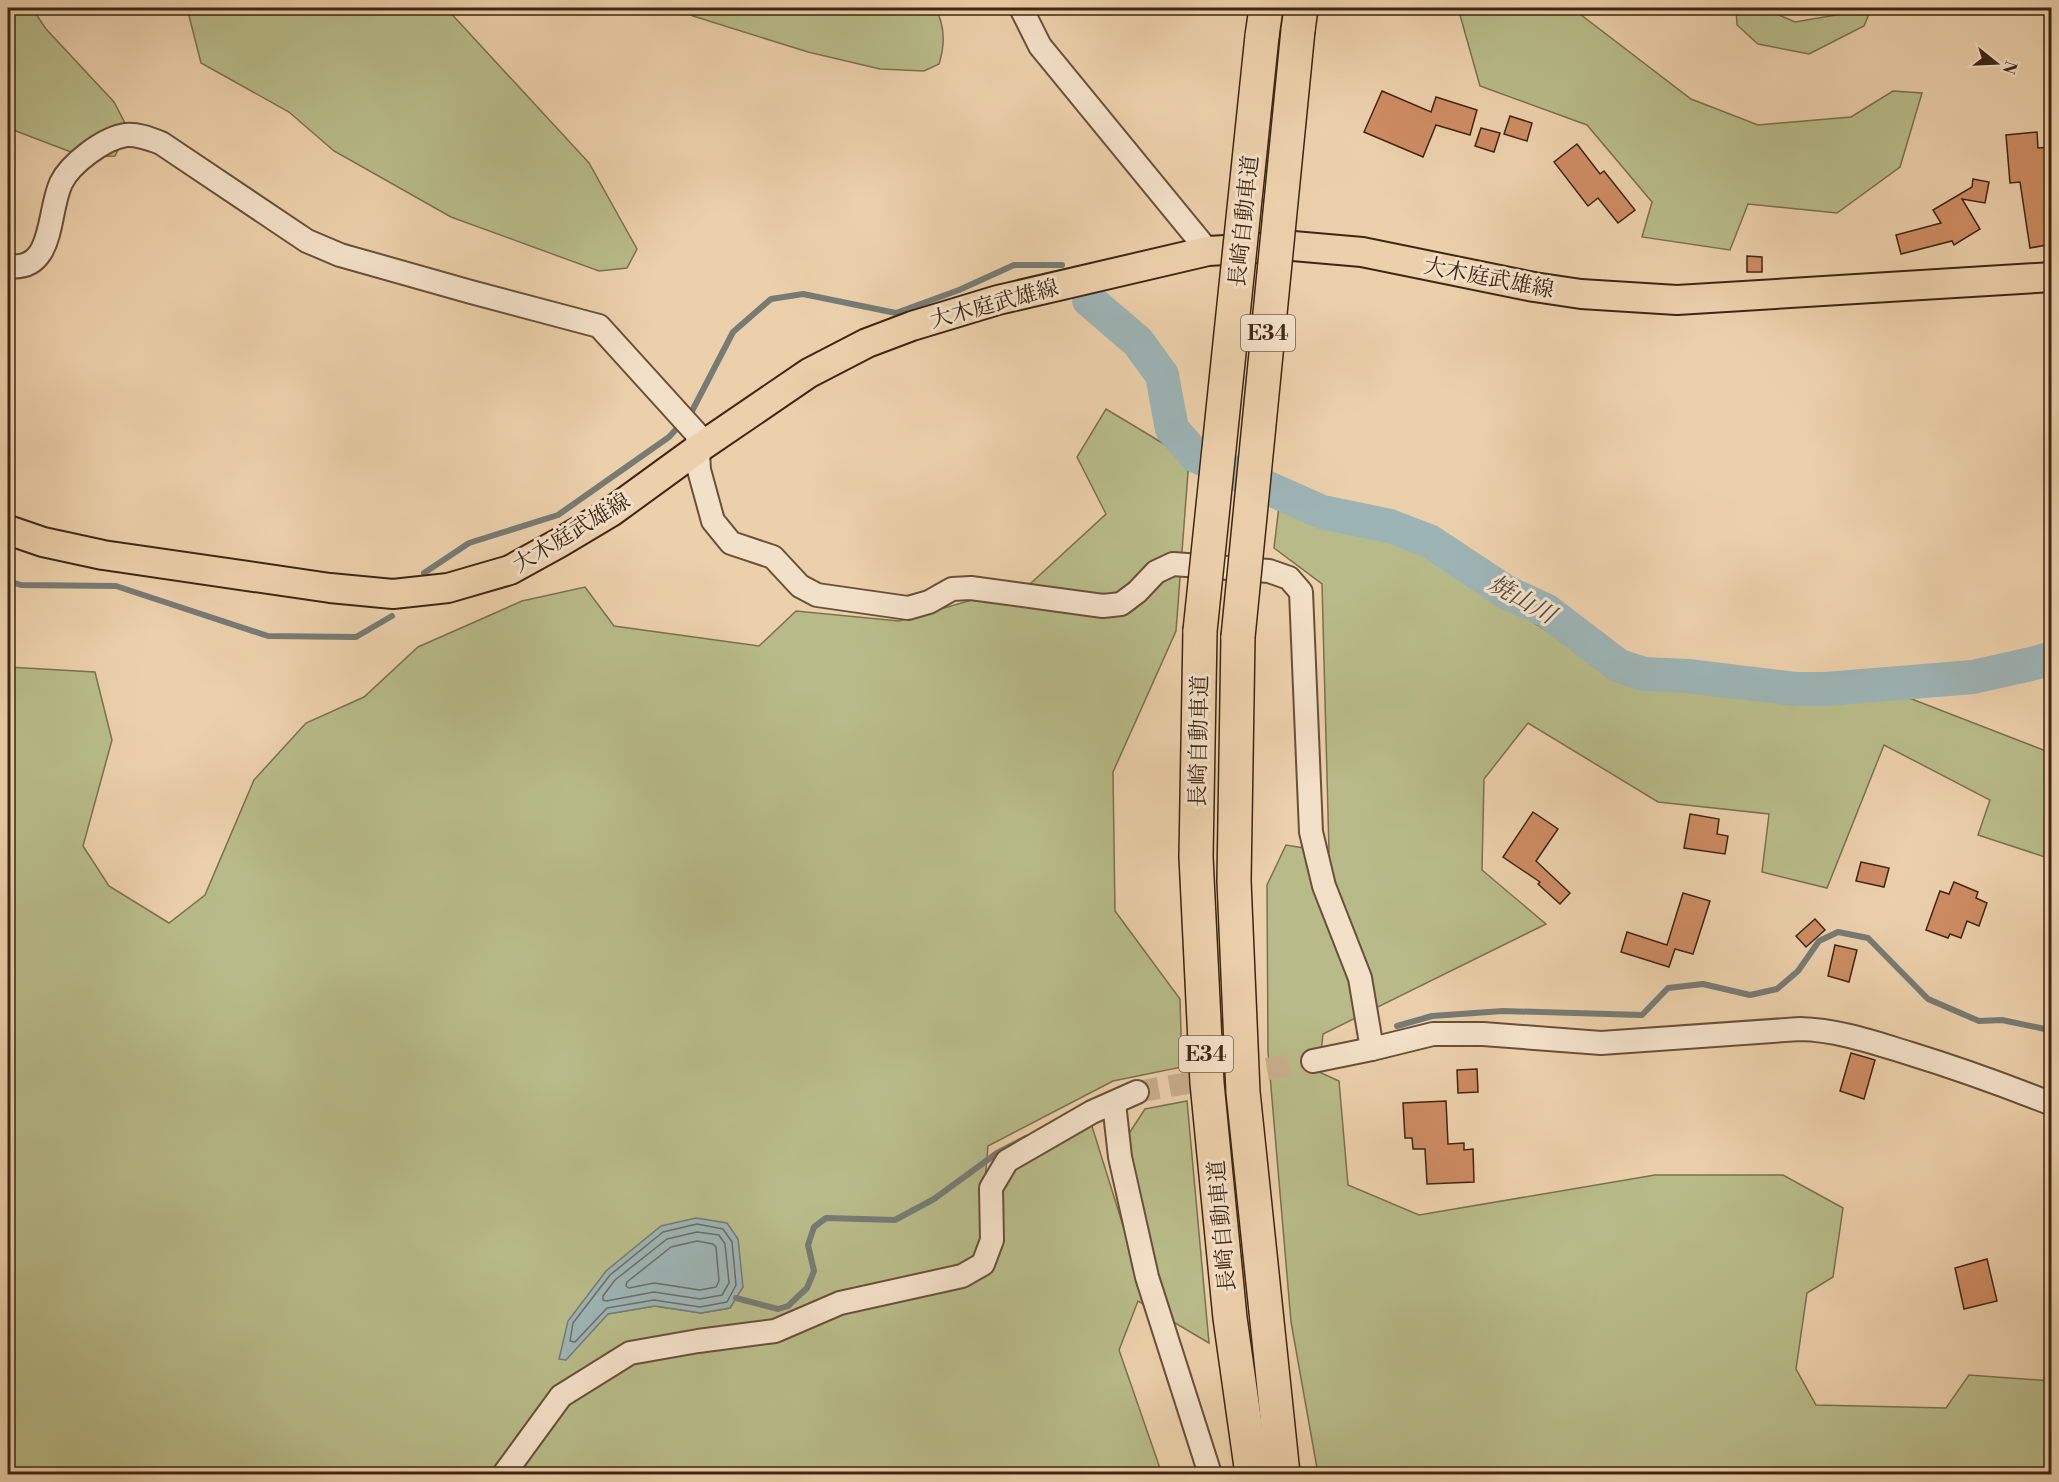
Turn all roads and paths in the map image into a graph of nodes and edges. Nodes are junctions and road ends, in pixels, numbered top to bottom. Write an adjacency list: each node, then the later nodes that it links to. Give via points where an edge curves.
1 (1021, 8): 4 (street, via 1040,46)
2 (1300, 19): 17 (highway, 長崎自動車道 / E34, bridge, via 1238,637 1234,881 1243,1092)
3 (1264, 22): 16 (highway, 長崎自動車道 / E34, bridge, via 1200,631 1196,857 1207,1083 1230,1318)
4 (1208, 251): 6 (main road, 大木庭武雄線, via 1293,246 1362,252 1534,287 1677,300); 7 (main road, 大木庭武雄線, via 998,300 912,326 867,343)
5 (8, 266): 7 (street, via 29,265 40,255 61,183 78,161 103,143 124,135 141,136 161,143 307,241 340,255 599,326)
6 (2052, 277)
7 (689, 429): 8 (main road, 大木庭武雄線, via 611,512 510,570 448,588 393,594 330,588 103,555); 9 (street, via 713,521 731,543 773,557 800,586 817,595 908,608 952,589 971,588 1103,606 1121,604 1156,572 1173,564 1269,571 1289,578 1301,592 1311,832 1324,886 1359,978)
8 (8, 530)
9 (1372, 1049): 10 (street); 13 (street, via 1432,1034 1601,1043 1825,1030 1974,1074)
10 (1314, 1061)
11 (1137, 1092): 12 (street)
12 (1114, 1103): 14 (street, via 1007,1161 991,1188 992,1240 983,1264 962,1276 840,1303 776,1331 630,1353 561,1396); 15 (street, via 1120,1157 1147,1277)
13 (2052, 1104)
14 (504, 1474)
15 (1210, 1474)
16 (1252, 1474)
17 (1283, 1474)

